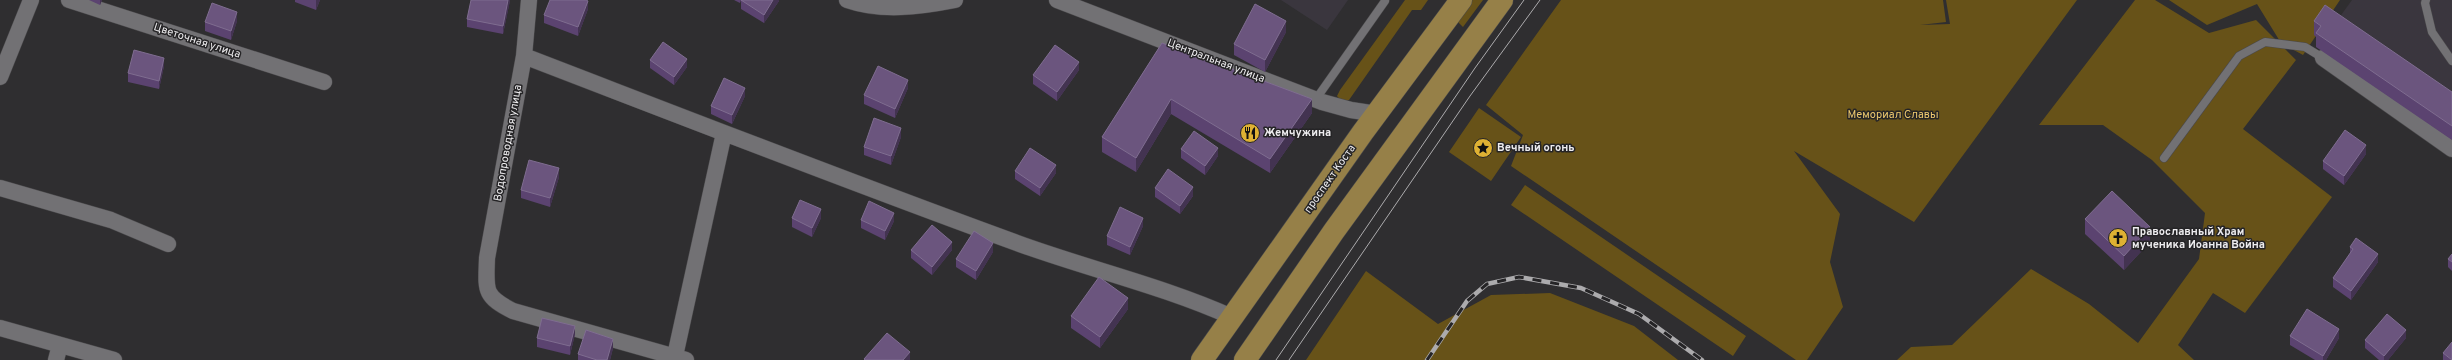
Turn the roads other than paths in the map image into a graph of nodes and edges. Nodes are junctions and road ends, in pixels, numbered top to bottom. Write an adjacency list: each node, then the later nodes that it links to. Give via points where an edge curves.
1 (31, 0): 14 (street)
2 (69, 0): 16 (street, Цветочная улица)
3 (529, 0): 11 (street, Водопроводная улица)
4 (847, 0): 5 (street, via 867,7 925,6)
5 (955, 0)
6 (1057, 0): 17 (street, Центральная улица)
7 (1461, 0): 15 (main road, проспект Коста)
8 (1502, 0): 18 (main road)
9 (2426, 0): 13 (lane, via 2432,32)
10 (1385, 1): 17 (lane)
11 (524, 56): 20 (street); 28 (street, Водопроводная улица, via 487,258 486,286 494,301 513,311)
12 (2323, 58): 21 (street); 22 (lane, via 2305,47 2265,42 2239,56)
13 (2452, 61)
14 (0, 77)
15 (1402, 81): 18 (main road); 19 (main road, проспект Коста)
16 (324, 82)
17 (1316, 99): 19 (street, Центральная улица, via 1351,110)
18 (1430, 101): 31 (main road, via 1334,231)
19 (1377, 114): 25 (main road, проспект Коста)
20 (724, 133): 25 (street, via 1020,244 1194,300); 28 (street)
21 (2452, 149)
22 (2164, 158)
23 (0, 188): 24 (street, via 112,220)
24 (168, 244)
25 (1232, 317): 30 (main road, проспект Коста)
26 (0, 328): 27 (street)
27 (58, 352): 29 (street)
28 (681, 358)
29 (114, 360)
30 (1202, 360)
31 (1245, 360)

